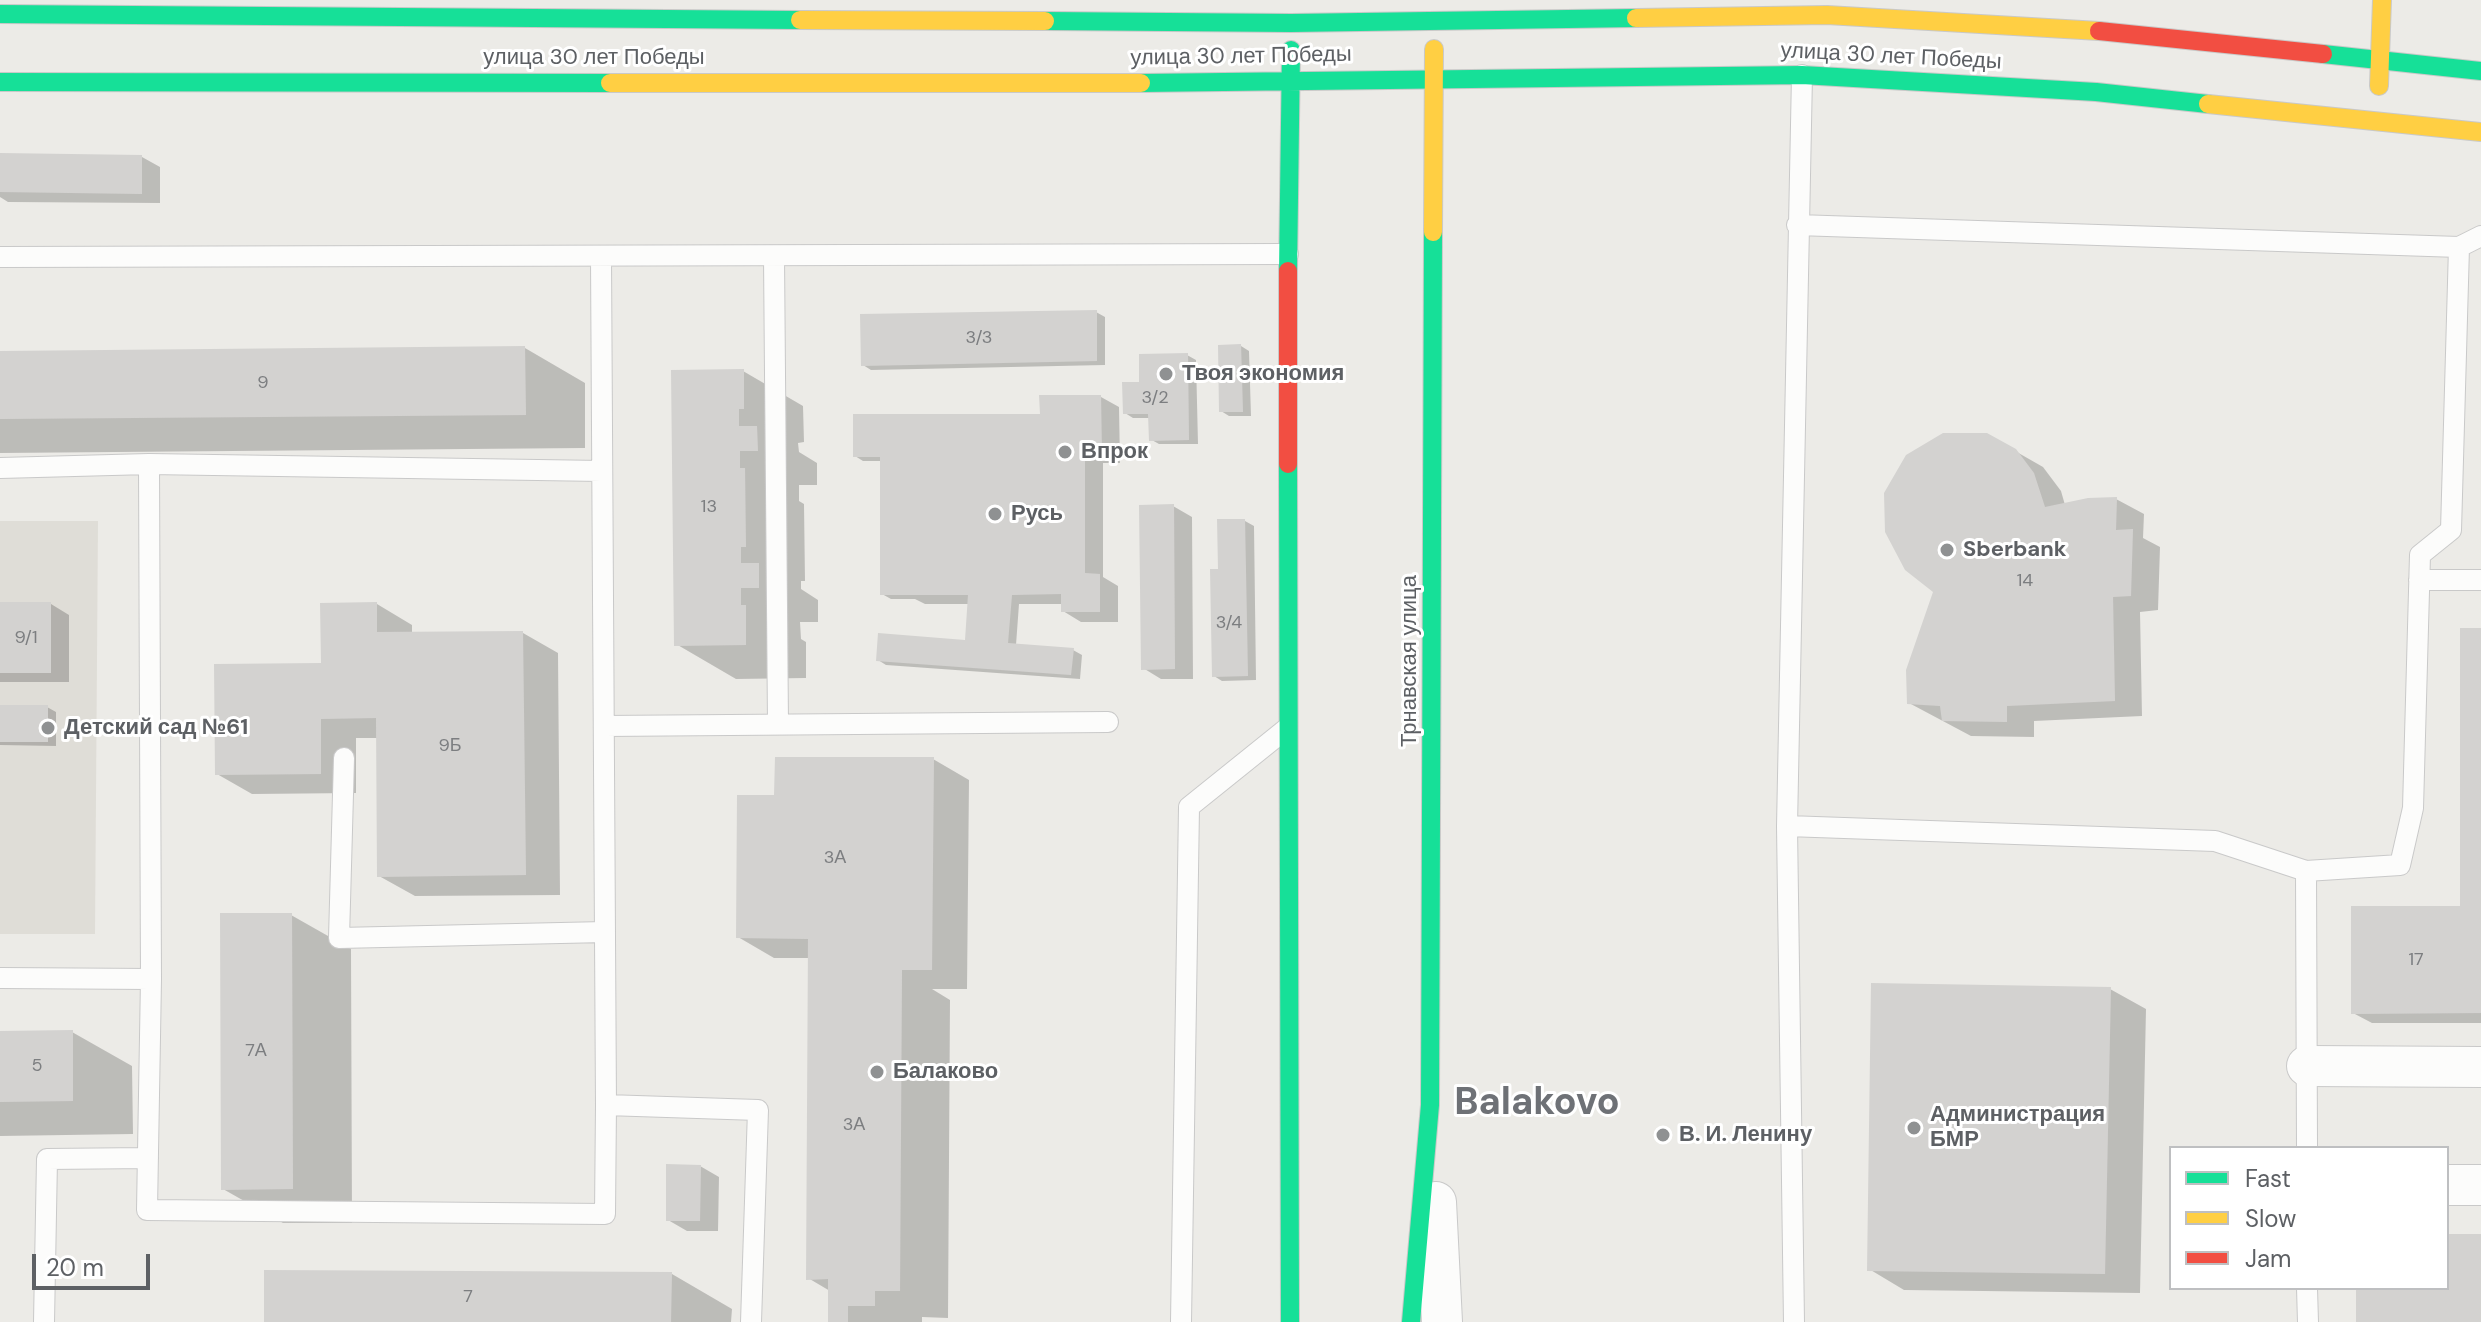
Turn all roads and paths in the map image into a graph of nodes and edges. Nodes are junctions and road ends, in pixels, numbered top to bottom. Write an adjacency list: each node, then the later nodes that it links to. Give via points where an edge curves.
1 (1290, 0): 5 (main road)
2 (2382, 0): 6 (main road)
3 (1434, 9): 5 (main road); 6 (main road, via 1827,15 2090,30); 9 (main road, Трнавская улица)
4 (0, 14): 5 (main road)
5 (1291, 23): 10 (main road)
6 (2381, 59): 7 (main road); 12 (main road)
7 (2481, 71)
8 (1802, 75): 9 (main road, улица 30 лет Победы); 12 (main road, улица 30 лет Победы, via 2096,92); 14 (lane)
9 (1434, 78): 10 (main road, улица 30 лет Победы); 39 (main road, Трнавская улица)
10 (1292, 80): 11 (main road, улица 30 лет Победы); 17 (main road)
11 (0, 82)
12 (2377, 120): 13 (main road, улица 30 лет Победы)
13 (2481, 132)
14 (1797, 225): 16 (lane); 31 (lane)
15 (2481, 236): 16 (lane)
16 (2459, 247): 24 (lane, via 2451,530 2420,555)
17 (1288, 254): 19 (lane); 29 (main road)
18 (0, 257): 20 (lane)
19 (774, 257): 20 (lane); 27 (lane)
20 (601, 258): 23 (lane)
21 (149, 464): 22 (lane); 23 (lane); 35 (lane)
22 (0, 468)
23 (602, 471): 28 (lane)
24 (2419, 580): 25 (lane); 32 (lane, via 2413,808 2400,865)
25 (2481, 580)
26 (1108, 722): 27 (lane)
27 (778, 724): 28 (lane)
28 (604, 726): 33 (lane)
29 (1289, 727): 47 (lane, via 1189,807); 48 (main road)
30 (344, 758): 33 (lane, via 339,938)
31 (1787, 826): 32 (lane, via 2215,841); 51 (lane)
32 (2306, 871): 36 (lane)
33 (605, 932): 38 (lane)
34 (0, 978): 35 (lane)
35 (151, 979): 41 (lane)
36 (2307, 1066): 37 (street); 40 (lane)
37 (2481, 1067)
38 (606, 1105): 41 (lane, via 605,1214 147,1210); 46 (lane, via 758,1110)
39 (1430, 1105): 49 (main road, Трнавская улица); 50 (street)
40 (2307, 1146)
41 (148, 1158): 45 (lane, via 47,1159)
42 (2449, 1185): 43 (street)
43 (2481, 1185)
44 (2307, 1290): 52 (lane)
45 (44, 1322)
46 (751, 1322)
47 (1181, 1322)
48 (1290, 1322)
49 (1411, 1322)
50 (1442, 1322)
51 (1794, 1322)
52 (2308, 1322)

